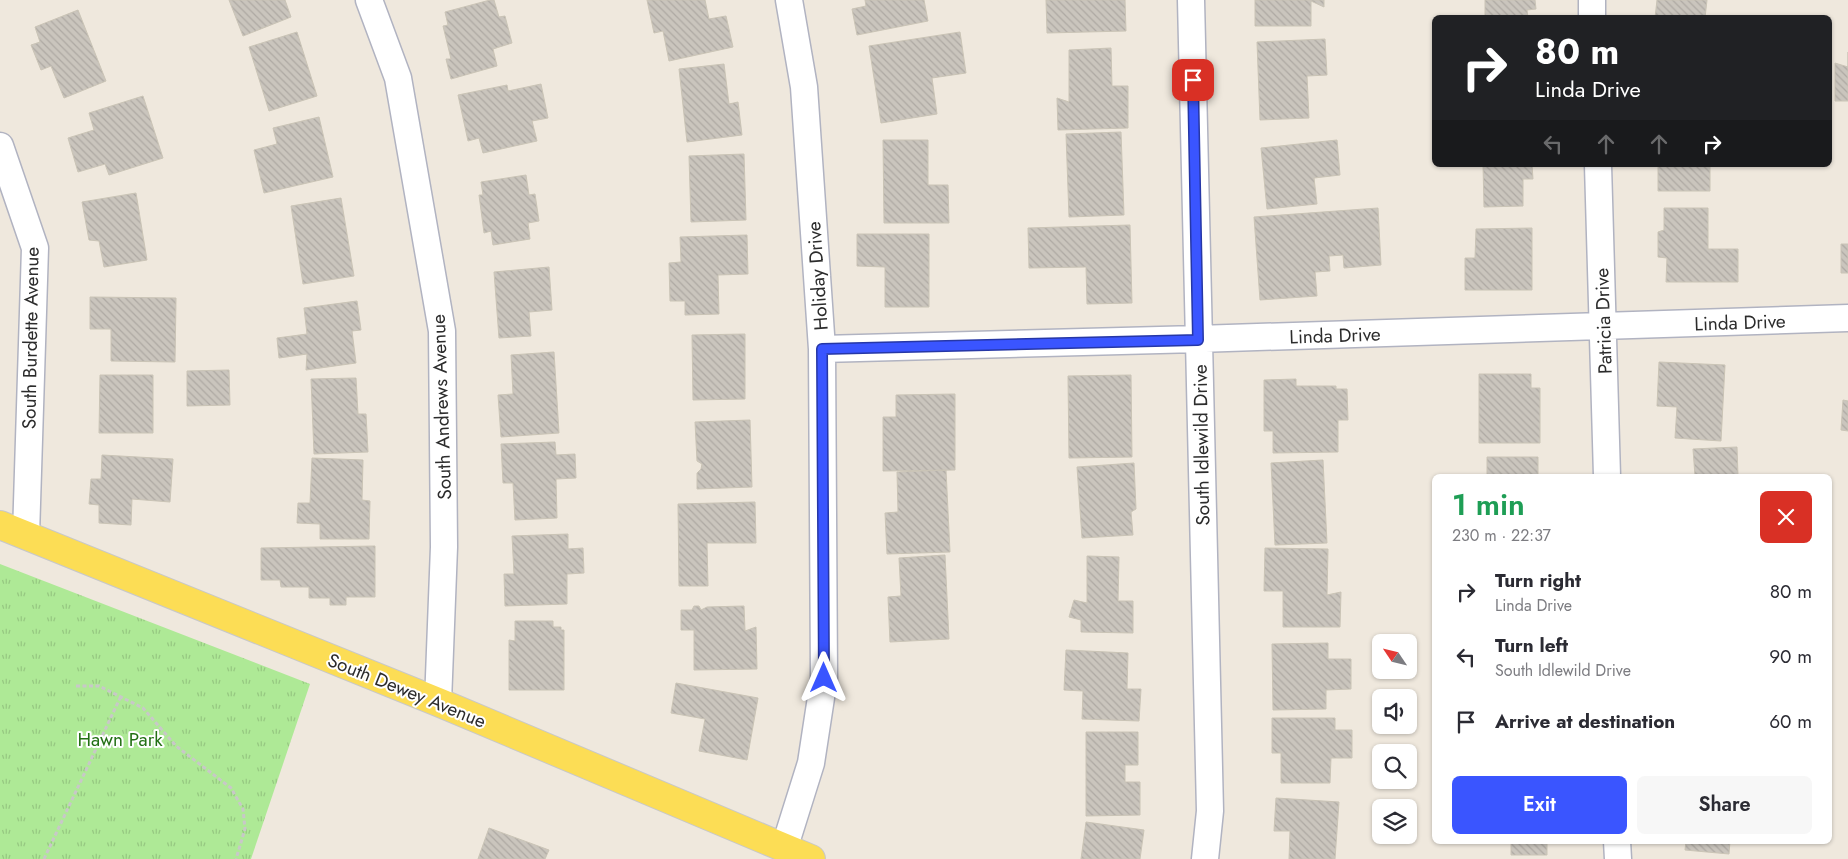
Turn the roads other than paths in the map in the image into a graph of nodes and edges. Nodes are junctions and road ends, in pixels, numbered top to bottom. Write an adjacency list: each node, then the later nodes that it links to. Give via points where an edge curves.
1 (370, 0): 15 (street, South Andrews Avenue, via 398,78 442,331 444,547)
2 (789, 0): 11 (street, Holiday Drive, via 804,87)
3 (1191, 0): 10 (street, South Idlewild Drive)
4 (1592, 0): 5 (street)
5 (1592, 15)
6 (0, 146): 14 (street, South Burdette Avenue, via 35,248)
7 (1598, 167): 9 (street, Patricia Drive)
8 (1848, 318): 9 (street, Linda Drive)
9 (1604, 327): 10 (street, Linda Drive); 12 (street, Patricia Drive)
10 (1198, 340): 11 (street, Linda Drive); 19 (street, South Idlewild Drive, via 1210,811)
11 (822, 349): 17 (street, Holiday Drive, via 824,678 811,763)
12 (1608, 474)
13 (0, 525): 14 (main road, South Dewey Avenue)
14 (26, 535): 15 (main road, South Dewey Avenue)
15 (438, 702): 17 (main road, South Dewey Avenue)
16 (1617, 844): 20 (street)
17 (784, 849): 18 (main road, South Dewey Avenue)
18 (811, 859)
19 (1206, 859)
20 (1618, 859)

